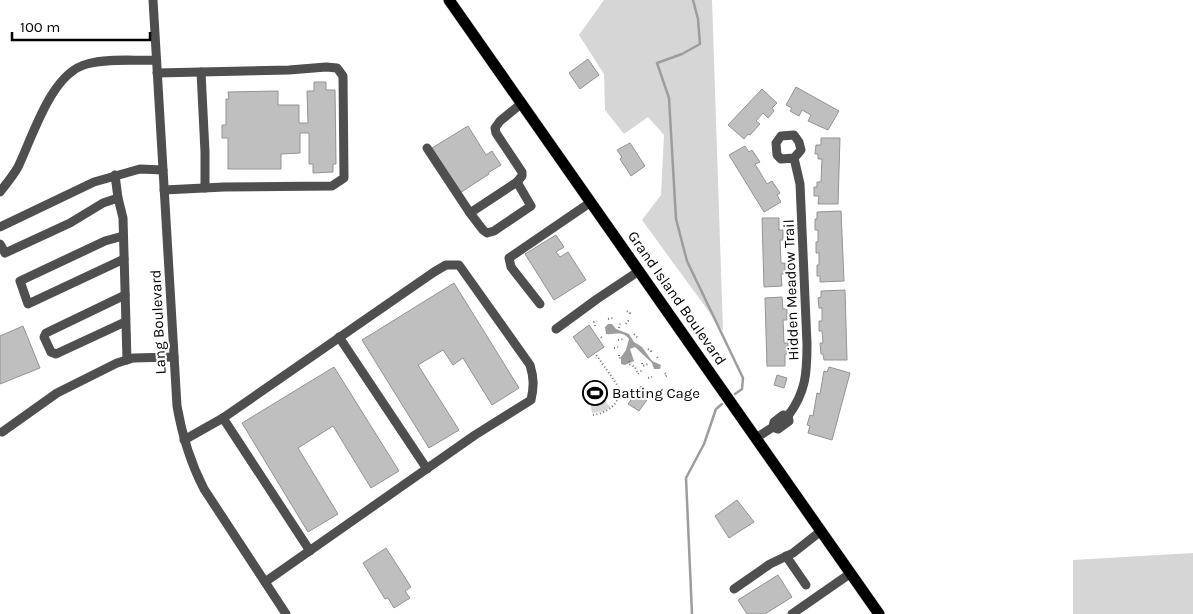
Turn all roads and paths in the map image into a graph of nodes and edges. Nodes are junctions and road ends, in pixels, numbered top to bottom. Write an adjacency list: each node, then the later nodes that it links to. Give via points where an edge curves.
1 (153, 0): 3 (street, Lang Boulevard)
2 (449, 0): 6 (main road, Grand Island Boulevard)
3 (156, 60): 5 (street, Lang Boulevard); 14 (street, via 86,64 64,77 48,101 17,169)
4 (201, 72): 5 (street); 12 (street); 12 (street, via 326,67 337,68 343,76 344,178 332,186)
5 (157, 73): 9 (street, Lang Boulevard)
6 (522, 104): 11 (street, via 495,128 522,172); 16 (main road, Grand Island Boulevard)
7 (427, 148): 17 (street)
8 (794, 158): 60 (street, Hidden Meadow Trail, via 800,184 807,368 804,387 788,421)
9 (163, 170): 10 (street); 13 (street, Lang Boulevard)
10 (115, 175): 15 (street); 18 (street)
11 (517, 182): 17 (street); 17 (street, via 531,206 494,231 487,233 483,230)
12 (205, 188): 13 (street)
13 (164, 190): 47 (street, Lang Boulevard)
14 (0, 192)
15 (118, 198): 19 (street); 20 (street, via 5,253)
16 (591, 202): 22 (main road, Grand Island Boulevard); 24 (street, via 509,258 511,266)
17 (470, 212)
18 (0, 228)
19 (123, 236): 21 (street); 21 (street, via 105,240 20,281 28,304)
20 (0, 244)
21 (124, 259): 23 (street)
22 (639, 271): 36 (street); 60 (main road, Grand Island Boulevard)
23 (125, 294): 31 (street); 31 (street, via 46,333 44,337 51,352 56,354)
24 (540, 304)
25 (627, 311): 26 (path)
26 (628, 315)
27 (613, 318): 28 (path)
28 (608, 319)
29 (597, 321): 34 (path)
30 (630, 321): 33 (path)
31 (125, 322): 48 (street)
32 (620, 323): 35 (path)
33 (626, 324)
34 (595, 326)
35 (619, 328)
36 (556, 330)
37 (634, 334): 40 (path)
38 (339, 337): 58 (street); 62 (street); 62 (street, via 434,272 446,266 459,266 530,365 534,385 531,400)
39 (624, 338): 41 (path)
40 (638, 338)
41 (618, 340)
42 (618, 346): 43 (path)
43 (614, 348)
44 (648, 349): 46 (path)
45 (595, 353): 57 (path, via 619,390 611,409)
46 (650, 354)
47 (174, 357): 48 (street); 61 (street, Lang Boulevard, via 177,406)
48 (126, 360): 59 (street, via 57,393)
49 (629, 362): 52 (path, via 638,374)
50 (642, 363): 51 (path, via 643,366)
51 (648, 364)
52 (642, 370)
53 (665, 373): 55 (path)
54 (652, 377): 56 (path)
55 (665, 377)
56 (648, 378)
57 (593, 415)
58 (223, 418): 61 (street); 64 (street)
59 (2, 432)
60 (756, 438): 63 (main road, Grand Island Boulevard)
61 (184, 440): 67 (street, Lang Boulevard, via 204,489)
62 (426, 469): 64 (street)
63 (821, 531): 65 (street); 66 (main road, Grand Island Boulevard)
64 (310, 551): 67 (street)
65 (786, 556): 68 (street); 69 (street)
66 (850, 573): 71 (street); 72 (main road, Grand Island Boulevard)
67 (265, 582): 70 (street, Lang Boulevard)
68 (806, 585)
69 (734, 589)
70 (286, 614)
71 (792, 614)
72 (879, 614)

